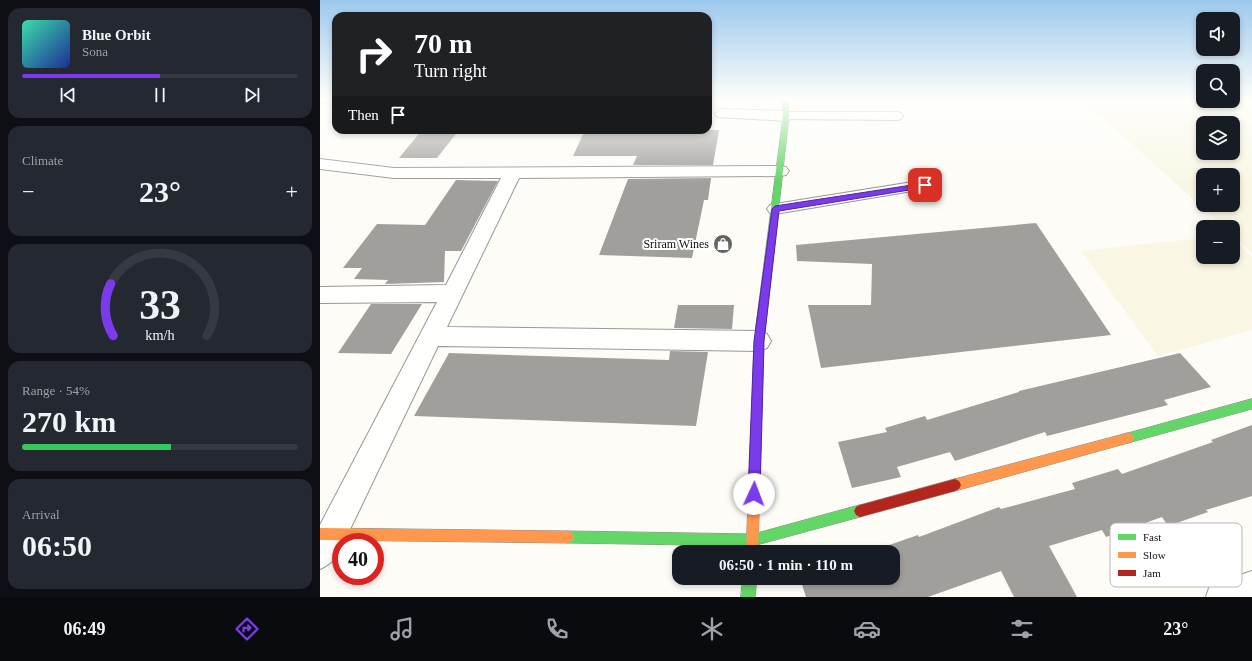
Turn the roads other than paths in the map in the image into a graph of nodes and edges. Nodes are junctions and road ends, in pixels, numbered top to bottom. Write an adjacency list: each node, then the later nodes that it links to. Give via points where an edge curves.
1 (785, 127): 3 (street)
2 (320, 164): 4 (street, via 394,172)
3 (780, 171): 4 (street); 6 (street)
4 (513, 173): 7 (street)
5 (925, 185): 6 (lane)
6 (775, 209): 10 (street)
7 (452, 293): 8 (street); 9 (street)
8 (320, 295)
9 (432, 336): 10 (street); 13 (street)
10 (759, 341): 12 (street)
11 (1252, 405): 12 (street)
12 (753, 540): 13 (street); 14 (street)
13 (324, 541)
14 (753, 545)
15 (749, 585): 17 (street)
16 (1252, 587): 18 (street)
17 (748, 597)
18 (1222, 597)

